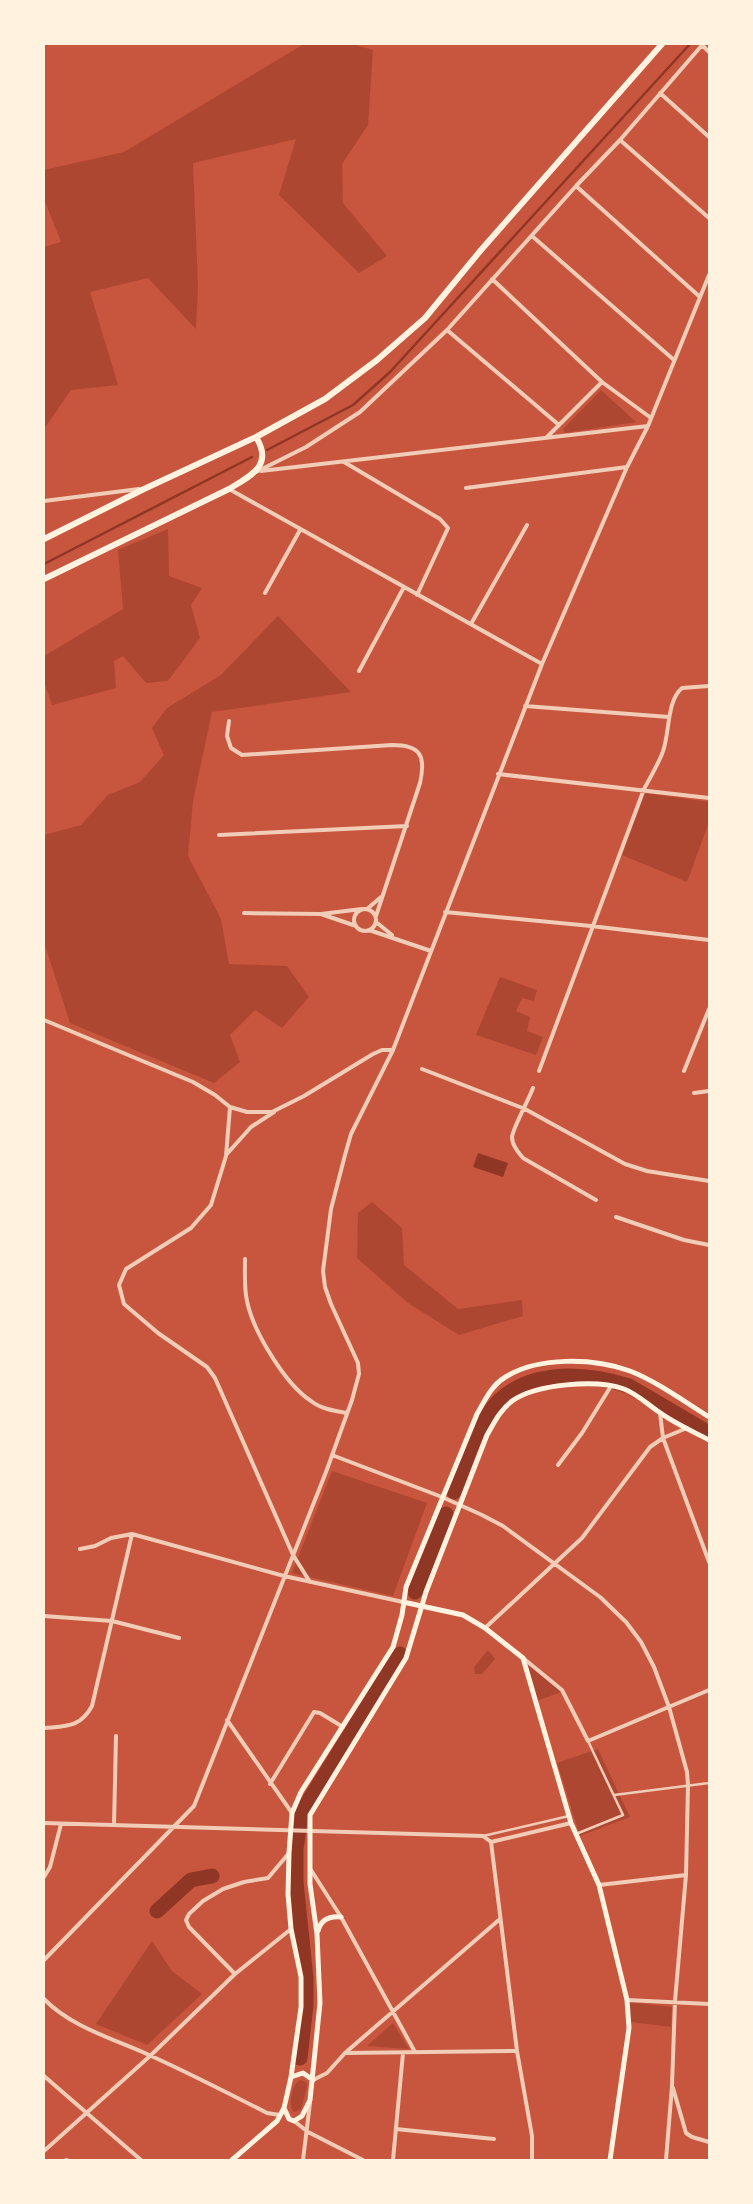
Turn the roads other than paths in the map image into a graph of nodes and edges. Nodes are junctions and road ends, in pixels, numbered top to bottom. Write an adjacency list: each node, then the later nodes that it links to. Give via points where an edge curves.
1 (662, 44): 19 (highway, via 425,318 347,384)
2 (702, 45): 3 (street); 4 (street)
3 (709, 52)
4 (660, 93): 5 (street); 6 (street)
5 (709, 137)
6 (620, 140): 7 (street); 8 (street)
7 (576, 186): 9 (street); 12 (street)
8 (709, 218)
9 (532, 236): 11 (street); 14 (street)
10 (709, 275): 12 (street)
11 (492, 280): 13 (street); 15 (street)
12 (700, 297): 14 (street)
13 (447, 330): 17 (street); 23 (street, via 360,412 306,447)
14 (674, 360): 16 (street)
15 (602, 382): 16 (street); 17 (street)
16 (652, 418): 18 (street)
17 (559, 425): 20 (street)
18 (648, 426): 20 (street); 22 (street)
19 (256, 437): 23 (highway, via 262,454); 24 (highway)
20 (547, 437): 21 (street)
21 (343, 461): 23 (street); 34 (street, via 440,519 448,528)
22 (628, 467): 25 (street); 36 (street)
23 (256, 472): 26 (highway)
24 (144, 488): 27 (street); 30 (highway)
25 (466, 488)
26 (228, 489): 29 (street); 31 (highway)
27 (44, 501)
28 (527, 525): 35 (street)
29 (300, 530): 32 (street); 33 (street)
30 (44, 539)
31 (44, 579)
32 (404, 587): 34 (street); 37 (street)
33 (265, 593)
34 (417, 595): 35 (street)
35 (471, 624): 36 (street)
36 (542, 664): 39 (street)
37 (359, 671)
38 (709, 686): 40 (street, via 682,688 676,694)
39 (525, 706): 40 (street); 42 (street)
40 (669, 717): 43 (street, via 662,754)
41 (229, 721): 45 (street, via 227,736 231,748 242,755 392,744 413,748 424,766)
42 (498, 774): 43 (street); 50 (street)
43 (644, 789): 44 (street); 56 (street)
44 (709, 798)
45 (407, 826): 46 (street); 47 (street)
46 (219, 835)
47 (381, 898): 49 (street); 53 (street)
48 (362, 909): 49 (street); 52 (street); 55 (street, via 355,918)
49 (367, 909): 53 (street)
50 (445, 912): 56 (street); 60 (street)
51 (244, 913): 52 (street)
52 (321, 914): 55 (street)
53 (376, 916): 54 (street)
54 (376, 922): 57 (street); 58 (street)
55 (356, 926): 57 (street)
56 (591, 926): 59 (street); 65 (street)
57 (369, 930): 58 (street)
58 (394, 937): 60 (street)
59 (709, 940)
60 (431, 951): 63 (street)
61 (709, 1009): 66 (street)
62 (44, 1020): 70 (street, via 193,1082)
63 (393, 1050): 72 (street, via 373,1054); 80 (street, via 351,1134 344,1155 331,1208 323,1271 331,1304 358,1364 359,1381)
64 (422, 1069): 71 (street)
65 (539, 1071)
66 (684, 1071)
67 (534, 1088): 71 (street)
68 (709, 1091): 69 (street)
69 (694, 1093)
70 (230, 1107): 72 (street, via 260,1113); 73 (street)
71 (524, 1109): 74 (street, via 625,1164); 75 (street, via 513,1134 517,1151 523,1158)
72 (275, 1110): 73 (street, via 251,1127)
73 (226, 1156): 92 (street, via 211,1205 191,1228 126,1268 119,1285 120,1295 124,1304 207,1368 215,1378)
74 (709, 1181)
75 (596, 1200)
76 (616, 1217): 77 (street)
77 (709, 1245)
78 (245, 1259): 80 (street, via 247,1303 277,1365 311,1402)
79 (611, 1386): 81 (main road, via 631,1392); 87 (street); 89 (main road, via 575,1384 553,1387 512,1401 498,1415 487,1435)
80 (348, 1413): 86 (street)
81 (660, 1413): 83 (main road); 84 (street)
82 (709, 1417): 88 (main road, via 630,1371 583,1361 532,1366 505,1377 492,1389 476,1414)
83 (687, 1428): 84 (street); 85 (main road)
84 (663, 1438): 93 (street); 94 (street, via 641,1458 582,1538)
85 (709, 1440)
86 (332, 1455): 88 (street); 92 (street)
87 (558, 1465)
88 (442, 1497): 89 (street); 97 (main road)
89 (460, 1504): 94 (street, via 503,1526); 98 (main road)
90 (132, 1534): 91 (street); 95 (street); 100 (street)
91 (80, 1549)
92 (293, 1555): 95 (street); 96 (street)
93 (709, 1562)
94 (553, 1563): 101 (street); 105 (street, via 600,1597 626,1622 654,1667)
95 (284, 1576): 96 (street); 106 (street)
96 (310, 1582): 97 (street)
97 (403, 1602): 98 (main road); 107 (main road, via 393,1647)
98 (422, 1607): 101 (main road, via 463,1615); 126 (main road, via 400,1671 310,1815)
99 (44, 1616): 100 (street)
100 (112, 1621): 102 (street); 108 (street, via 92,1706 85,1719 75,1724)
101 (485, 1628): 103 (main road)
102 (179, 1638)
103 (524, 1658): 110 (street, via 562,1690); 116 (main road)
104 (709, 1690): 105 (street)
105 (669, 1707): 110 (street); 113 (street)
106 (227, 1720): 112 (street); 121 (street, via 194,1806)
107 (342, 1727): 112 (street, via 314,1712); 115 (main road, via 301,1792)
108 (44, 1728)
109 (116, 1736): 120 (street)
110 (588, 1741): 114 (street)
111 (709, 1783): 113 (street)
112 (270, 1784): 115 (street)
113 (688, 1785): 114 (street); 127 (street)
114 (614, 1795): 122 (street, via 623,1815)
115 (292, 1813): 125 (main road)
116 (569, 1816): 117 (main road); 123 (street)
117 (571, 1822): 122 (main road); 124 (street)
118 (44, 1823): 119 (street)
119 (61, 1824): 120 (street); 128 (street)
120 (114, 1825): 121 (street)
121 (173, 1827): 123 (street); 134 (street)
122 (576, 1834): 129 (main road)
123 (483, 1836): 124 (street)
124 (491, 1842): 131 (street)
125 (289, 1853): 132 (main road); 135 (street, via 268,1878 223,1889 203,1901 186,1920 189,1927)
126 (309, 1866): 130 (street); 133 (main road)
127 (686, 1875): 129 (street); 138 (street)
128 (44, 1877)
129 (599, 1885): 137 (main road)
130 (341, 1917): 133 (main road, via 325,1919); 140 (street)
131 (500, 1919): 140 (street); 141 (street)
132 (291, 1929): 135 (street); 147 (main road, via 301,1977)
133 (317, 1934): 148 (main road, via 320,2002)
134 (44, 1960)
135 (236, 1974): 145 (street)
136 (44, 1999): 145 (street, via 52,2008 78,2023)
137 (627, 2000): 138 (street); 167 (main road, via 630,2028)
138 (675, 2001): 139 (street); 149 (street)
139 (709, 2004)
140 (393, 2012): 142 (street); 143 (street)
141 (517, 2051): 142 (street); 166 (street, via 532,2136)
142 (415, 2052): 144 (street)
143 (345, 2053): 144 (street); 148 (street, via 327,2073)
144 (403, 2053): 156 (street)
145 (150, 2056): 152 (street); 153 (street, via 267,2113)
146 (44, 2076): 152 (street)
147 (291, 2077): 148 (main road, via 303,2073); 151 (main road)
148 (313, 2080): 150 (main road)
149 (672, 2086): 159 (street, via 686,2133); 168 (street)
150 (310, 2100): 154 (main road, via 302,2116); 157 (street)
151 (284, 2108): 153 (main road); 154 (main road)
152 (87, 2113): 160 (street); 161 (street)
153 (280, 2115): 155 (main road)
154 (291, 2120): 155 (main road); 157 (street)
155 (277, 2122): 162 (main road)
156 (396, 2129): 158 (street); 165 (street)
157 (308, 2132): 163 (street); 164 (street)
158 (494, 2139)
159 (709, 2142)
160 (44, 2151)
161 (141, 2160)
162 (232, 2160)
163 (303, 2160)
164 (363, 2160)
165 (393, 2160)
166 (532, 2160)
167 (610, 2160)
168 (666, 2160)

